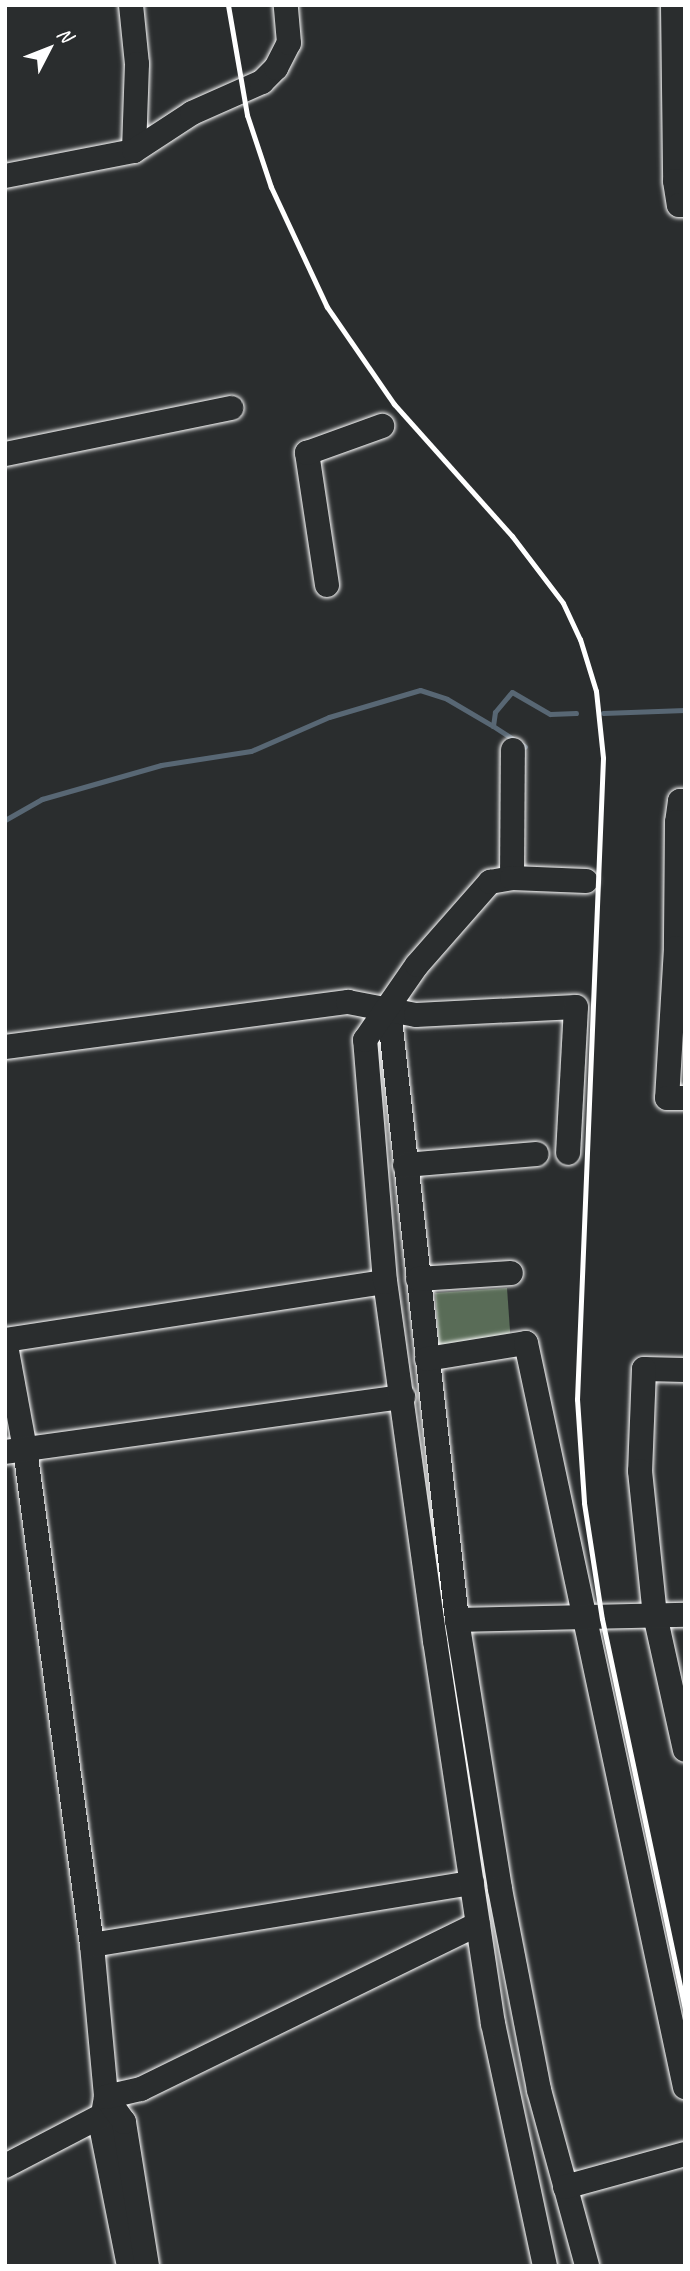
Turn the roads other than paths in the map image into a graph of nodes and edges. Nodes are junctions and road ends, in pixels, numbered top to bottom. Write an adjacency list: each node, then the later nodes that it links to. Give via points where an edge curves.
1 (131, 5): 4 (street, via 137,64)
2 (286, 5): 4 (street, via 289,43 262,82 192,113)
3 (673, 5): 6 (street)
4 (134, 151): 5 (street)
5 (5, 176)
6 (680, 181): 7 (street, via 679,205)
7 (685, 205)
8 (231, 408): 10 (street)
9 (382, 426): 11 (street, via 307,453)
10 (5, 454)
11 (327, 585)
12 (513, 750): 14 (street)
13 (685, 802): 16 (street, via 680,802 677,822)
14 (512, 878): 15 (street); 17 (street, via 490,882 417,965)
15 (586, 881)
16 (681, 948): 19 (street, via 667,1098)
17 (389, 1010): 18 (street, via 348,1002); 20 (street, via 416,1015 576,1007); 22 (street); 25 (street, via 365,1040)
18 (5, 1047)
19 (685, 1098)
20 (568, 1153)
21 (537, 1154): 22 (street)
22 (405, 1165): 24 (street)
23 (511, 1273): 24 (street)
24 (418, 1279): 27 (street)
25 (385, 1282): 26 (street, via 5,1340); 29 (street)
26 (6, 1355): 30 (street)
27 (427, 1359): 31 (street, via 526,1343); 34 (street)
28 (685, 1370): 32 (street, via 644,1369 640,1472)
29 (403, 1397): 30 (street); 36 (street)
30 (15, 1450): 38 (street)
31 (584, 1615): 32 (street, via 602,1619); 34 (street); 39 (street)
32 (655, 1615): 33 (street); 35 (street)
33 (685, 1615)
34 (457, 1620): 43 (street, via 500,1889 539,2090)
35 (685, 1750)
36 (472, 1882): 37 (street); 38 (street)
37 (478, 1924): 40 (street); 46 (street, via 516,2145)
38 (92, 1945): 40 (street)
39 (685, 2087)
40 (104, 2106): 42 (street); 44 (street, via 100,2126); 45 (street, via 124,2122)
41 (685, 2154): 43 (street)
42 (5, 2166)
43 (565, 2187): 47 (street)
44 (129, 2266)
45 (147, 2266)
46 (545, 2266)
47 (587, 2266)

